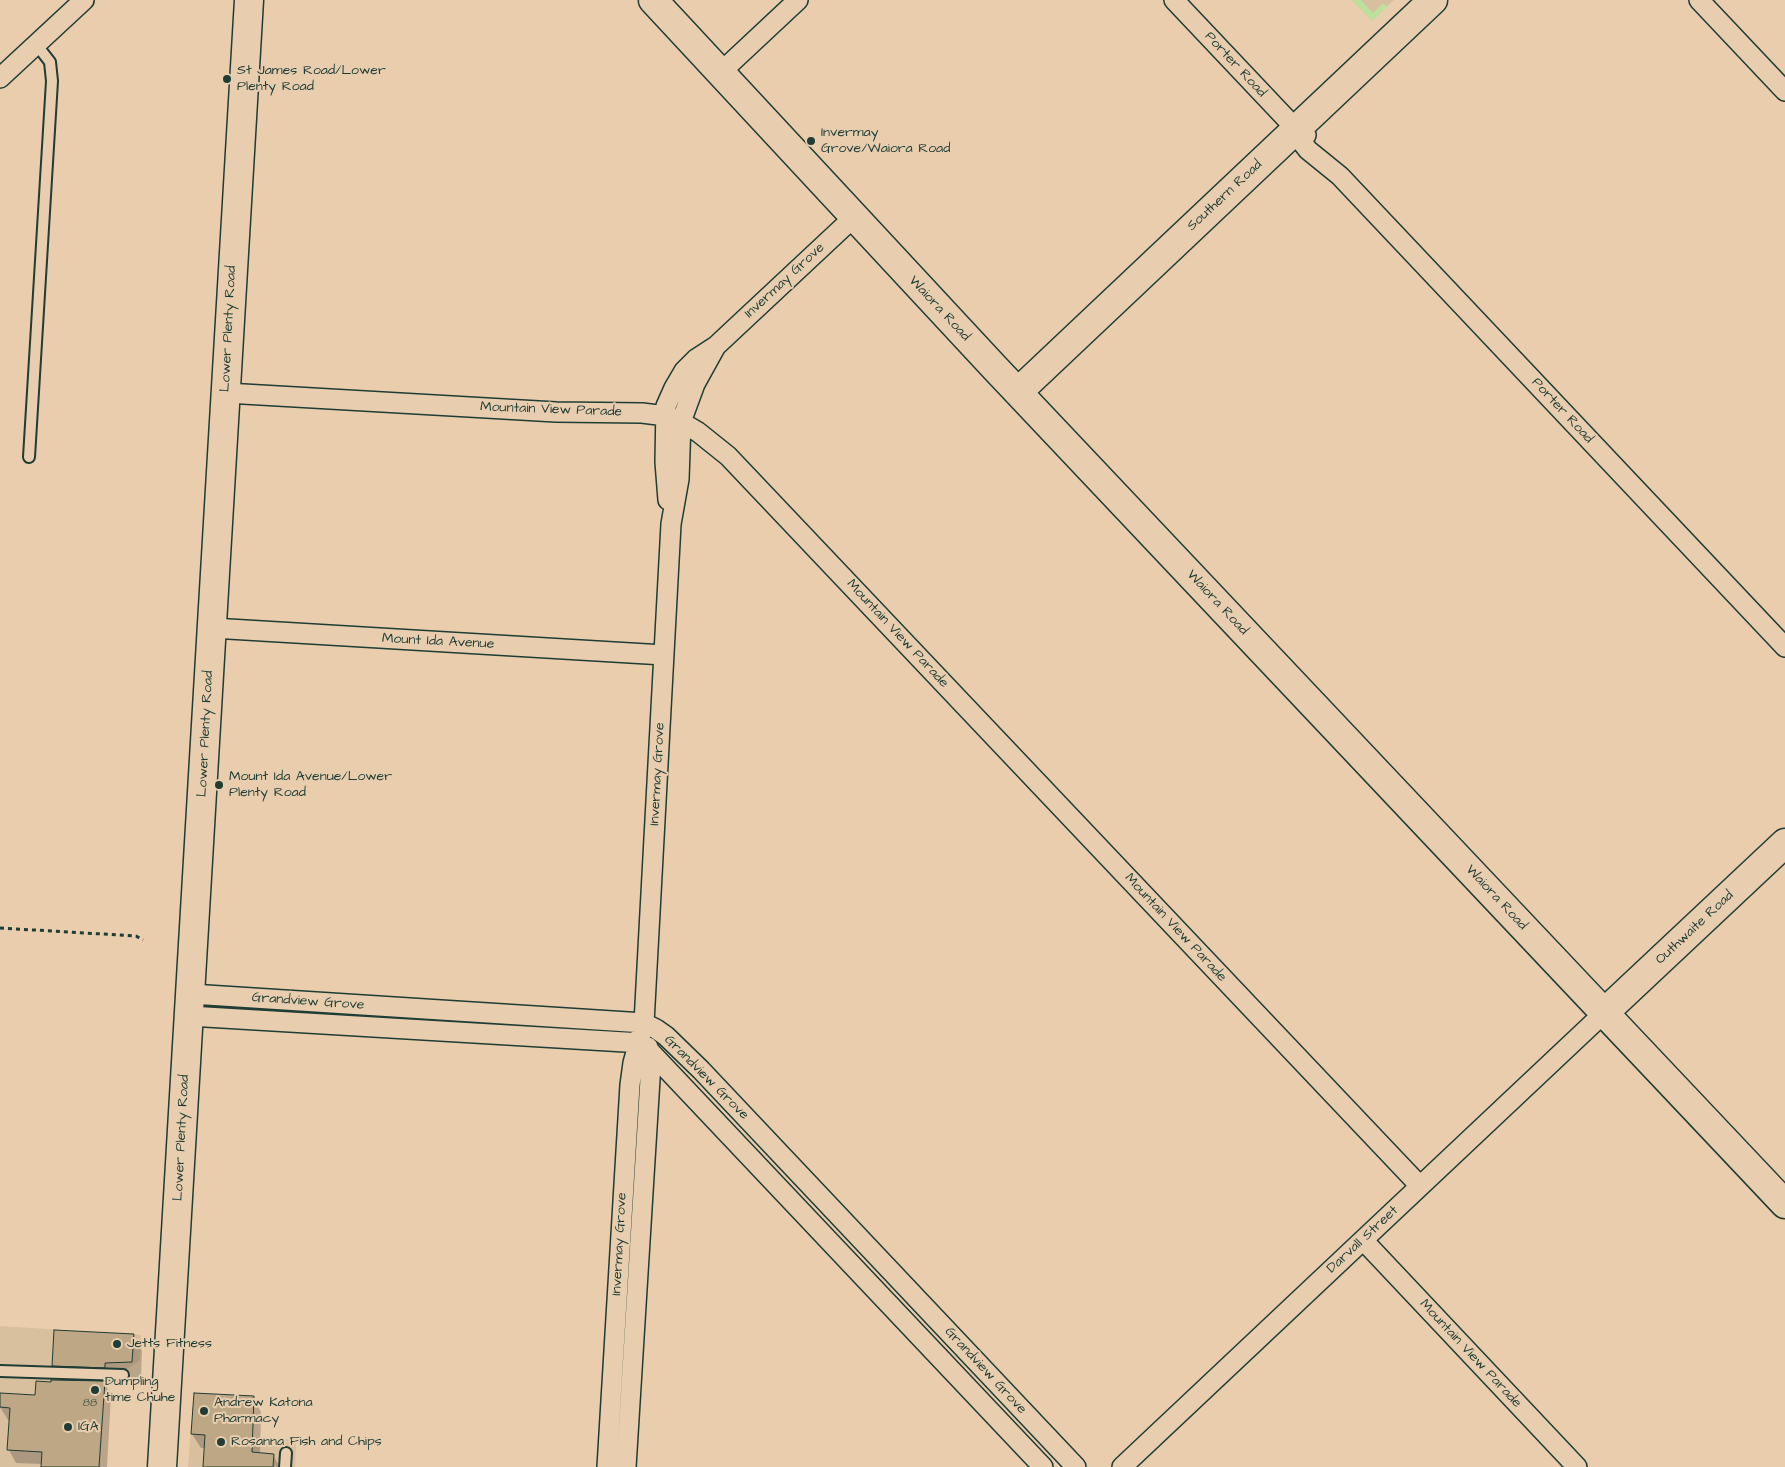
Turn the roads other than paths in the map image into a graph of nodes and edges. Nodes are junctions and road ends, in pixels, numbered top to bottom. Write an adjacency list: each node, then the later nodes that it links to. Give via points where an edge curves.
1 (249, 0): 15 (main road, Lower Plenty Road)
2 (653, 0): 9 (main road, Waiora Road)
3 (798, 0): 9 (street)
4 (1174, 0): 12 (street, Porter Road)
5 (1433, 0): 12 (main road, Southern Road)
6 (1699, 0): 11 (street)
7 (77, 2): 8 (street)
8 (36, 44): 10 (street); 17 (lane, via 50,62 52,81)
9 (720, 73): 13 (main road, Waiora Road)
10 (0, 78)
11 (1785, 91)
12 (1296, 129): 14 (main road, Southern Road); 19 (street, Porter Road, via 1308,150 1340,176)
13 (854, 217): 14 (main road, Waiora Road); 16 (street, Invermay Grove, via 716,346 684,371 666,406)
14 (1018, 392): 23 (main road, Waiora Road)
15 (226, 393): 16 (street, Mountain View Parade, via 556,412 642,413); 18 (main road, Lower Plenty Road)
16 (673, 420): 20 (street, Invermay Grove, via 679,479 671,524); 26 (street, Mountain View Parade, via 709,440 728,456)
17 (29, 457)
18 (212, 628): 20 (street, Mount Ida Avenue); 22 (main road, Lower Plenty Road)
19 (1785, 647)
20 (664, 655): 24 (street, Invermay Grove)
21 (1785, 843): 23 (main road, Outhwaite Road)
22 (190, 1005): 24 (street, Grandview Grove); 25 (street, Grandview Grove); 32 (main road, Lower Plenty Road)
23 (1604, 1013): 26 (street, Darvall Street); 27 (main road, Waiora Road)
24 (644, 1024): 25 (street, Invermay Grove); 37 (street, Grandview Grove, via 666,1036 701,1070)
25 (643, 1046): 34 (street, Invermay Grove, via 633,1063 630,1086); 35 (street, Invermay Grove, via 651,1063); 36 (street, Grandview Grove)
26 (1420, 1186): 28 (street, Darvall Street)
27 (1785, 1204)
28 (1363, 1240): 38 (street, Darvall Street); 39 (street, Mountain View Parade)
29 (0, 1372): 30 (lane)
30 (123, 1375)
31 (286, 1453): 33 (lane)
32 (162, 1467)
33 (285, 1467)
34 (607, 1467)
35 (626, 1467)
36 (1044, 1467)
37 (1076, 1467)
38 (1123, 1467)
39 (1577, 1467)

